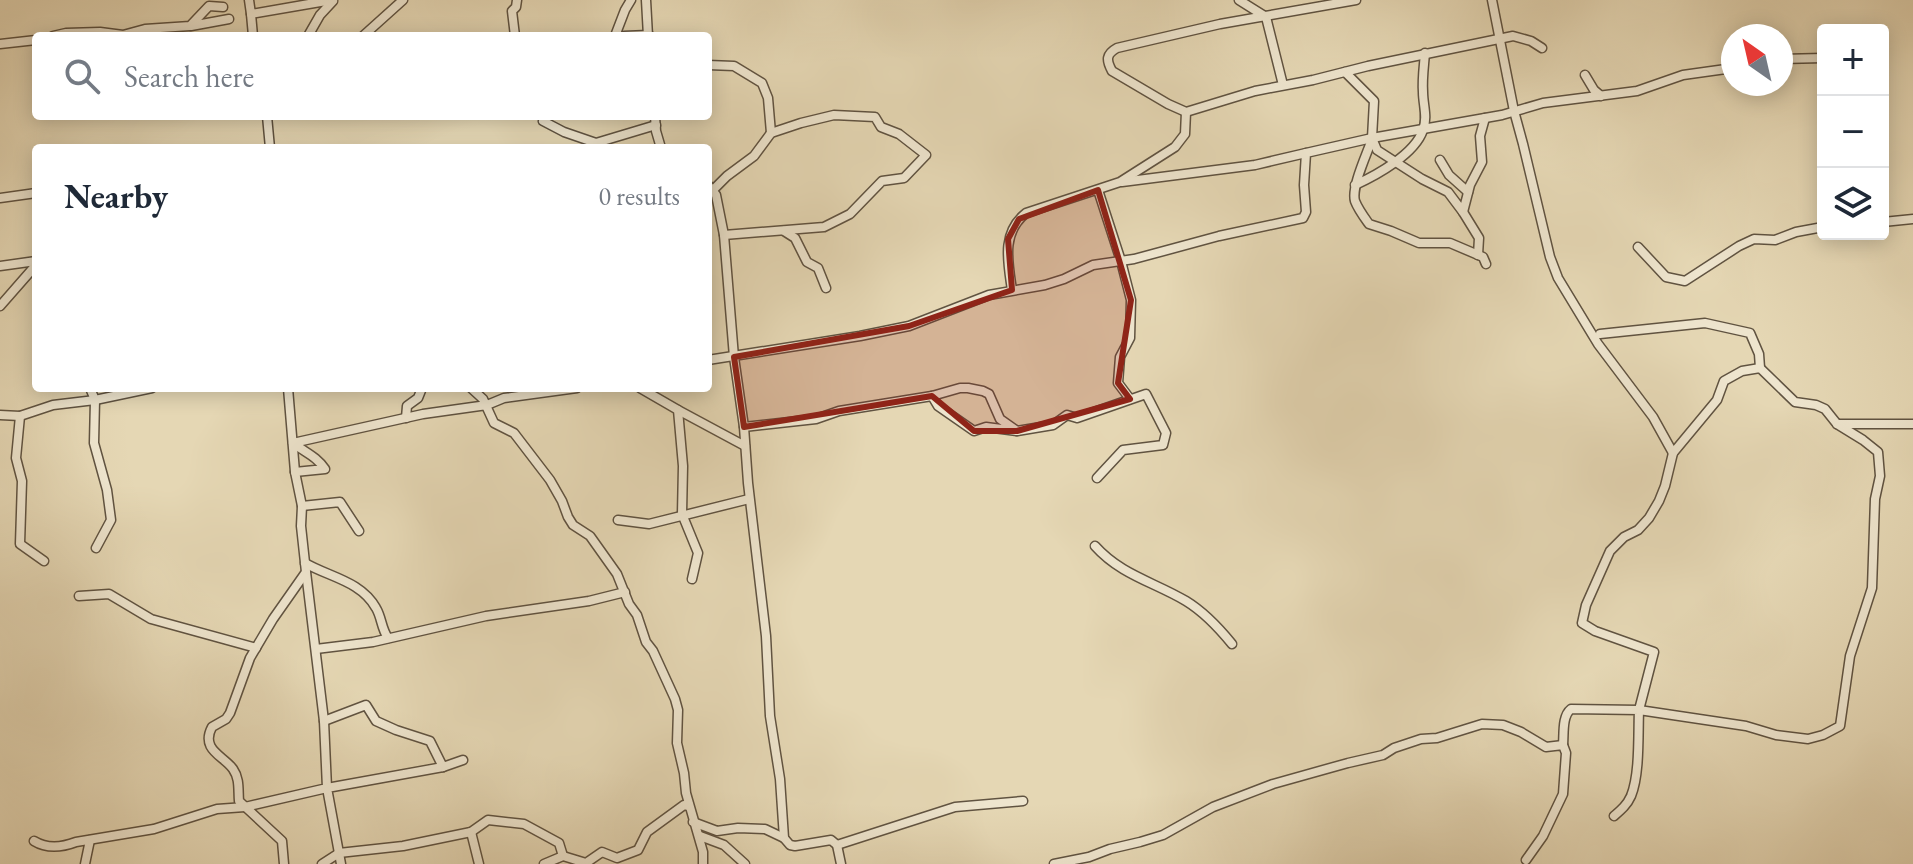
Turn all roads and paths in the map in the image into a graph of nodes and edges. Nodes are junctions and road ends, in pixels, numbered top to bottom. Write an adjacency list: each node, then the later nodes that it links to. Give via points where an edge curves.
1 (249, 0): 11 (street)
2 (333, 0): 11 (street); 17 (street)
3 (403, 0): 18 (street)
4 (517, 0): 19 (street, via 512,11)
5 (631, 0): 20 (street)
6 (646, 0): 21 (street)
7 (1239, 0): 12 (street)
8 (1356, 0): 12 (street)
9 (1492, 0): 22 (street)
10 (223, 7): 14 (street, via 209,6)
11 (251, 14): 16 (street)
12 (1266, 17): 33 (street); 36 (street, via 1109,52 1112,71)
13 (229, 19): 14 (street)
14 (190, 26): 15 (street)
15 (134, 32)
16 (253, 32)
17 (310, 32)
18 (367, 32)
19 (515, 32)
20 (617, 32)
21 (649, 32)
22 (1499, 38): 25 (street, via 1513,36); 26 (street); 35 (street)
23 (32, 40): 24 (street)
24 (0, 44)
25 (1542, 48)
26 (1425, 53): 31 (street); 41 (street)
27 (1817, 58): 28 (street)
28 (1793, 59)
29 (712, 65): 42 (street, via 734,66 762,83)
30 (1721, 70): 34 (street)
31 (1345, 72): 33 (street); 43 (street, via 1374,101)
32 (1585, 75): 34 (street)
33 (1283, 85): 36 (street)
34 (1601, 96): 35 (street)
35 (1514, 111): 37 (street); 104 (street, via 1558,278)
36 (1186, 112): 51 (street, via 1185,134 1175,147)
37 (1485, 118): 41 (street); 56 (street, via 1482,162)
38 (267, 120): 44 (street)
39 (655, 120): 46 (street); 47 (street)
40 (543, 121): 45 (street)
41 (1424, 130): 43 (street); 50 (street)
42 (771, 133): 53 (street, via 754,156); 65 (street, via 834,115 875,117 881,127 926,155 904,178 882,181 850,214 824,227)
43 (1372, 138): 48 (street); 50 (street, via 1377,150); 52 (street)
44 (270, 144)
45 (591, 144)
46 (601, 144)
47 (660, 144)
48 (1306, 153): 51 (street, via 1255,165); 69 (street, via 1303,218)
49 (1440, 160): 56 (street)
50 (1394, 162): 52 (street); 59 (street, via 1448,192)
51 (1120, 182): 55 (street)
52 (1354, 185): 68 (street, via 1355,200 1369,224 1419,243 1450,243)
53 (712, 187)
54 (712, 190): 61 (street)
55 (1098, 190): 69 (street); 75 (street, via 1019,219 1008,239)
56 (1468, 192): 59 (street)
57 (32, 194): 58 (street)
58 (0, 198)
59 (1463, 212): 68 (street, via 1479,238)
60 (1912, 218): 63 (street)
61 (721, 219): 62 (street); 66 (street)
62 (712, 220)
63 (1889, 221)
64 (1817, 228): 67 (street, via 1775,240 1754,239 1685,281 1666,277)
65 (783, 230): 66 (street); 74 (street, via 795,238 807,262 818,268)
66 (724, 235): 78 (street)
67 (1638, 247)
68 (1478, 255): 71 (street)
69 (1121, 261): 75 (street); 91 (street, via 1131,300 1130,338 1120,357 1118,383)
70 (32, 263): 72 (street)
71 (1486, 264)
72 (0, 266)
73 (32, 268): 76 (street)
74 (826, 288)
75 (1012, 290): 78 (street, via 909,326)
76 (0, 306)
77 (1600, 334): 80 (street, via 1705,323 1750,333)
78 (734, 357): 79 (street); 100 (street)
79 (712, 360)
80 (1760, 368): 98 (street, via 1795,402 1825,409); 104 (street, via 1724,381 1717,400)
81 (92, 392): 92 (street)
82 (133, 392): 92 (street)
83 (288, 392): 102 (street)
84 (420, 392): 97 (street, via 407,406)
85 (475, 392): 93 (street)
86 (529, 392): 89 (street)
87 (546, 392): 89 (street)
88 (647, 392): 94 (street)
89 (523, 395): 93 (street)
90 (932, 396): 100 (street); 101 (street, via 974,431); 101 (street, via 960,388 983,391 1000,419)
91 (1130, 399): 101 (street, via 1077,418 1067,415 1053,425); 106 (street, via 1146,394 1166,433 1163,445 1123,450)
92 (95, 400): 96 (street); 113 (street, via 94,443 111,520)
93 (487, 405): 97 (street); 117 (street, via 494,423 514,433 537,462 573,525 590,536)
94 (678, 410): 103 (street); 109 (street)
95 (0, 415): 96 (street)
96 (20, 416): 114 (street, via 20,544)
97 (406, 418): 102 (street)
98 (1837, 424): 99 (street); 123 (street, via 1878,452 1880,476 1872,588 1850,656 1840,726 1808,739)
99 (1913, 424)
100 (744, 427): 103 (street)
101 (1017, 431)
102 (293, 443): 105 (street); 105 (street, via 318,458 325,469)
103 (745, 446): 107 (street)
104 (1673, 453): 123 (street, via 1659,501 1638,530 1610,551 1582,623 1654,652)
105 (295, 472): 108 (street)
106 (1097, 478)
107 (749, 499): 109 (street); 136 (street)
108 (302, 506): 111 (street, via 340,502); 115 (street)
109 (682, 514): 110 (street, via 649,524); 116 (street, via 698,553)
110 (618, 520)
111 (359, 531)
112 (1095, 546): 120 (street, via 1107,559 1187,602)
113 (96, 548)
114 (44, 561)
115 (306, 567): 119 (street, via 365,593); 121 (street); 122 (street)
116 (692, 579)
117 (625, 592): 119 (street); 130 (street, via 675,699)
118 (79, 596): 121 (street, via 109,594 151,619)
119 (388, 638): 122 (street)
120 (1232, 644)
121 (256, 648): 131 (street, via 230,713 212,727 209,737 219,759 236,774 239,801)
122 (316, 649): 124 (street)
123 (1639, 710): 125 (street, via 1571,709); 132 (street, via 1635,781 1626,806)
124 (324, 721): 127 (street, via 366,705 376,721 430,741); 128 (street)
125 (1563, 745): 142 (street, via 1563,794); 153 (street, via 1546,747 1503,725 1482,724 1273,784 1213,807 1163,835)
126 (463, 760): 127 (street)
127 (443, 767): 128 (street)
128 (327, 788): 131 (street); 140 (street)
129 (1023, 801): 139 (street, via 955,807)
130 (689, 806): 133 (street); 143 (street, via 647,832 638,850)
131 (245, 807): 137 (street); 145 (street, via 282,841)
132 (1614, 816)
133 (693, 822): 135 (street); 136 (street, via 717,831 765,829)
134 (471, 832): 140 (street); 141 (street, via 488,820 524,824 559,843); 148 (street)
135 (700, 836): 150 (street); 151 (street, via 724,845)
136 (784, 838): 139 (street, via 790,845 831,840)
137 (90, 840): 138 (street, via 65,847); 144 (street)
138 (34, 841)
139 (837, 845): 152 (street)
140 (339, 853): 146 (street); 147 (street)
141 (563, 856): 143 (street, via 586,863 602,852); 149 (street)
142 (1526, 860)
143 (620, 861)
144 (85, 864)
145 (284, 864)
146 (322, 864)
147 (341, 864)
148 (479, 864)
149 (544, 864)
150 (703, 864)
151 (745, 864)
152 (841, 864)
153 (1054, 864)

